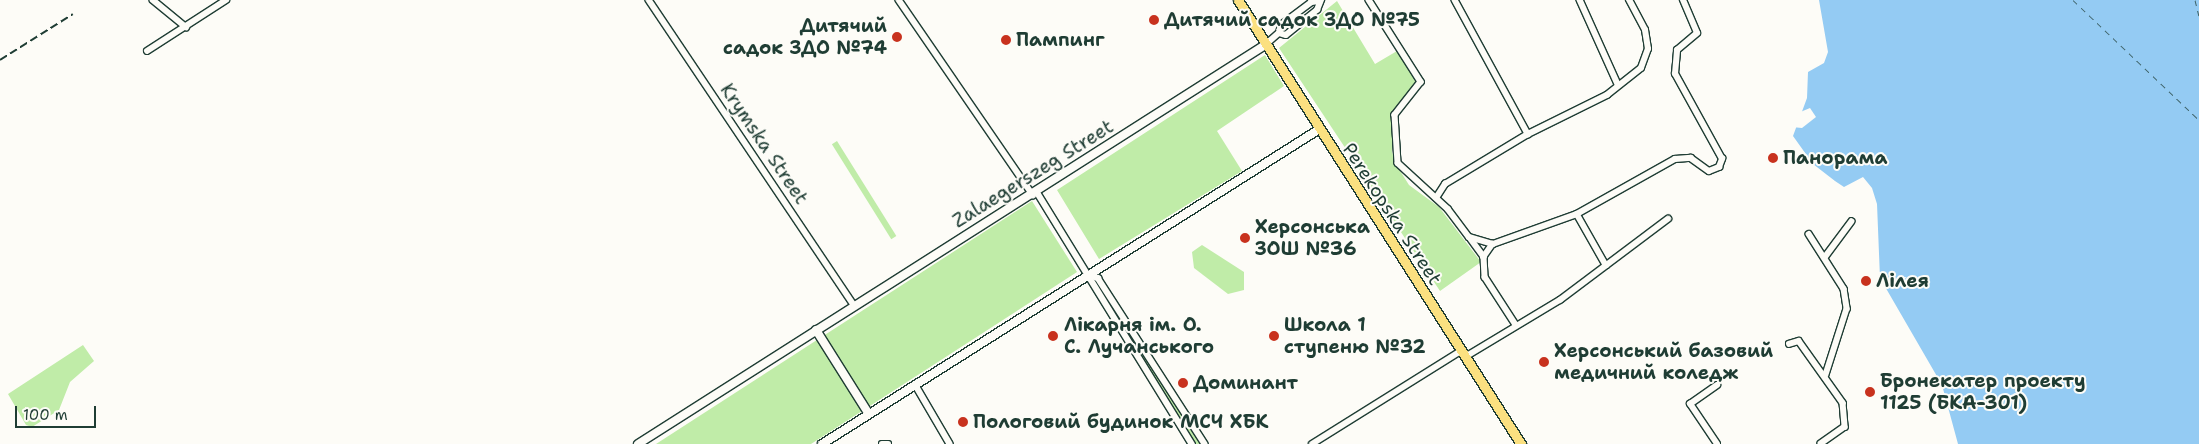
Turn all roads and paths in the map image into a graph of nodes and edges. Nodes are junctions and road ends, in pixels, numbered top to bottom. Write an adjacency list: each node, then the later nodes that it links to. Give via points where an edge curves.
1 (153, 0): 12 (street)
2 (226, 0): 12 (street)
3 (649, 0): 31 (street, Krymska Street)
4 (899, 0): 19 (street)
5 (1238, 0): 14 (main road, Perekopska Street)
6 (1321, 0): 13 (street, via 1311,2 1280,25); 13 (street, via 1317,10 1286,35)
7 (1369, 0): 20 (street, via 1421,82 1395,115 1398,163)
8 (1455, 0): 18 (street)
9 (1580, 0): 16 (street)
10 (1629, 0): 16 (street, via 1645,30 1648,49 1641,68)
11 (1683, 0): 21 (street, via 1697,33 1677,50 1675,74 1721,163 1712,171 1691,158 1675,160)
12 (186, 26): 15 (street)
13 (1279, 33): 14 (street)
14 (1266, 45): 17 (main road, Perekopska Street); 19 (main road, Zalaegerszeg Street)
15 (147, 51)
16 (1618, 84): 18 (street, via 1607,95)
17 (1318, 130): 30 (main road); 35 (main road, Perekopska Street)
18 (1528, 134): 20 (street, via 1445,184)
19 (1035, 194): 30 (street); 31 (main road, Zalaegerszeg Street)
20 (1436, 198): 25 (street)
21 (1577, 214): 26 (street); 29 (street)
22 (1668, 219): 29 (street)
23 (1851, 222): 28 (street)
24 (1809, 234): 28 (street)
25 (1470, 237): 26 (street); 27 (street)
26 (1493, 244): 27 (street)
27 (1484, 257): 32 (street, via 1485,277)
28 (1825, 257): 36 (street, via 1844,289 1847,310)
29 (1606, 265): 32 (street, via 1560,300)
30 (1090, 275): 37 (main road); 45 (street, via 1090,284); 46 (street, via 1098,278)
31 (854, 306): 33 (main road, Zalaegerszeg Street)
32 (1516, 325): 35 (street)
33 (816, 330): 39 (main road); 40 (main road, Zalaegerszeg Street)
34 (1789, 344): 36 (street, via 1800,341)
35 (1463, 354): 47 (street); 48 (main road, Perekopska Street)
36 (1826, 375): 50 (street, via 1843,403 1845,427)
37 (915, 384): 39 (main road); 44 (street)
38 (1717, 385): 49 (street, via 1690,404)
39 (869, 414): 41 (main road)
40 (638, 444)
41 (822, 444)
42 (882, 444): 43 (street)
43 (888, 444)
44 (950, 444)
45 (1192, 444)
46 (1205, 444)
47 (1312, 444)
48 (1521, 444)
49 (1717, 444)
50 (1821, 444)

